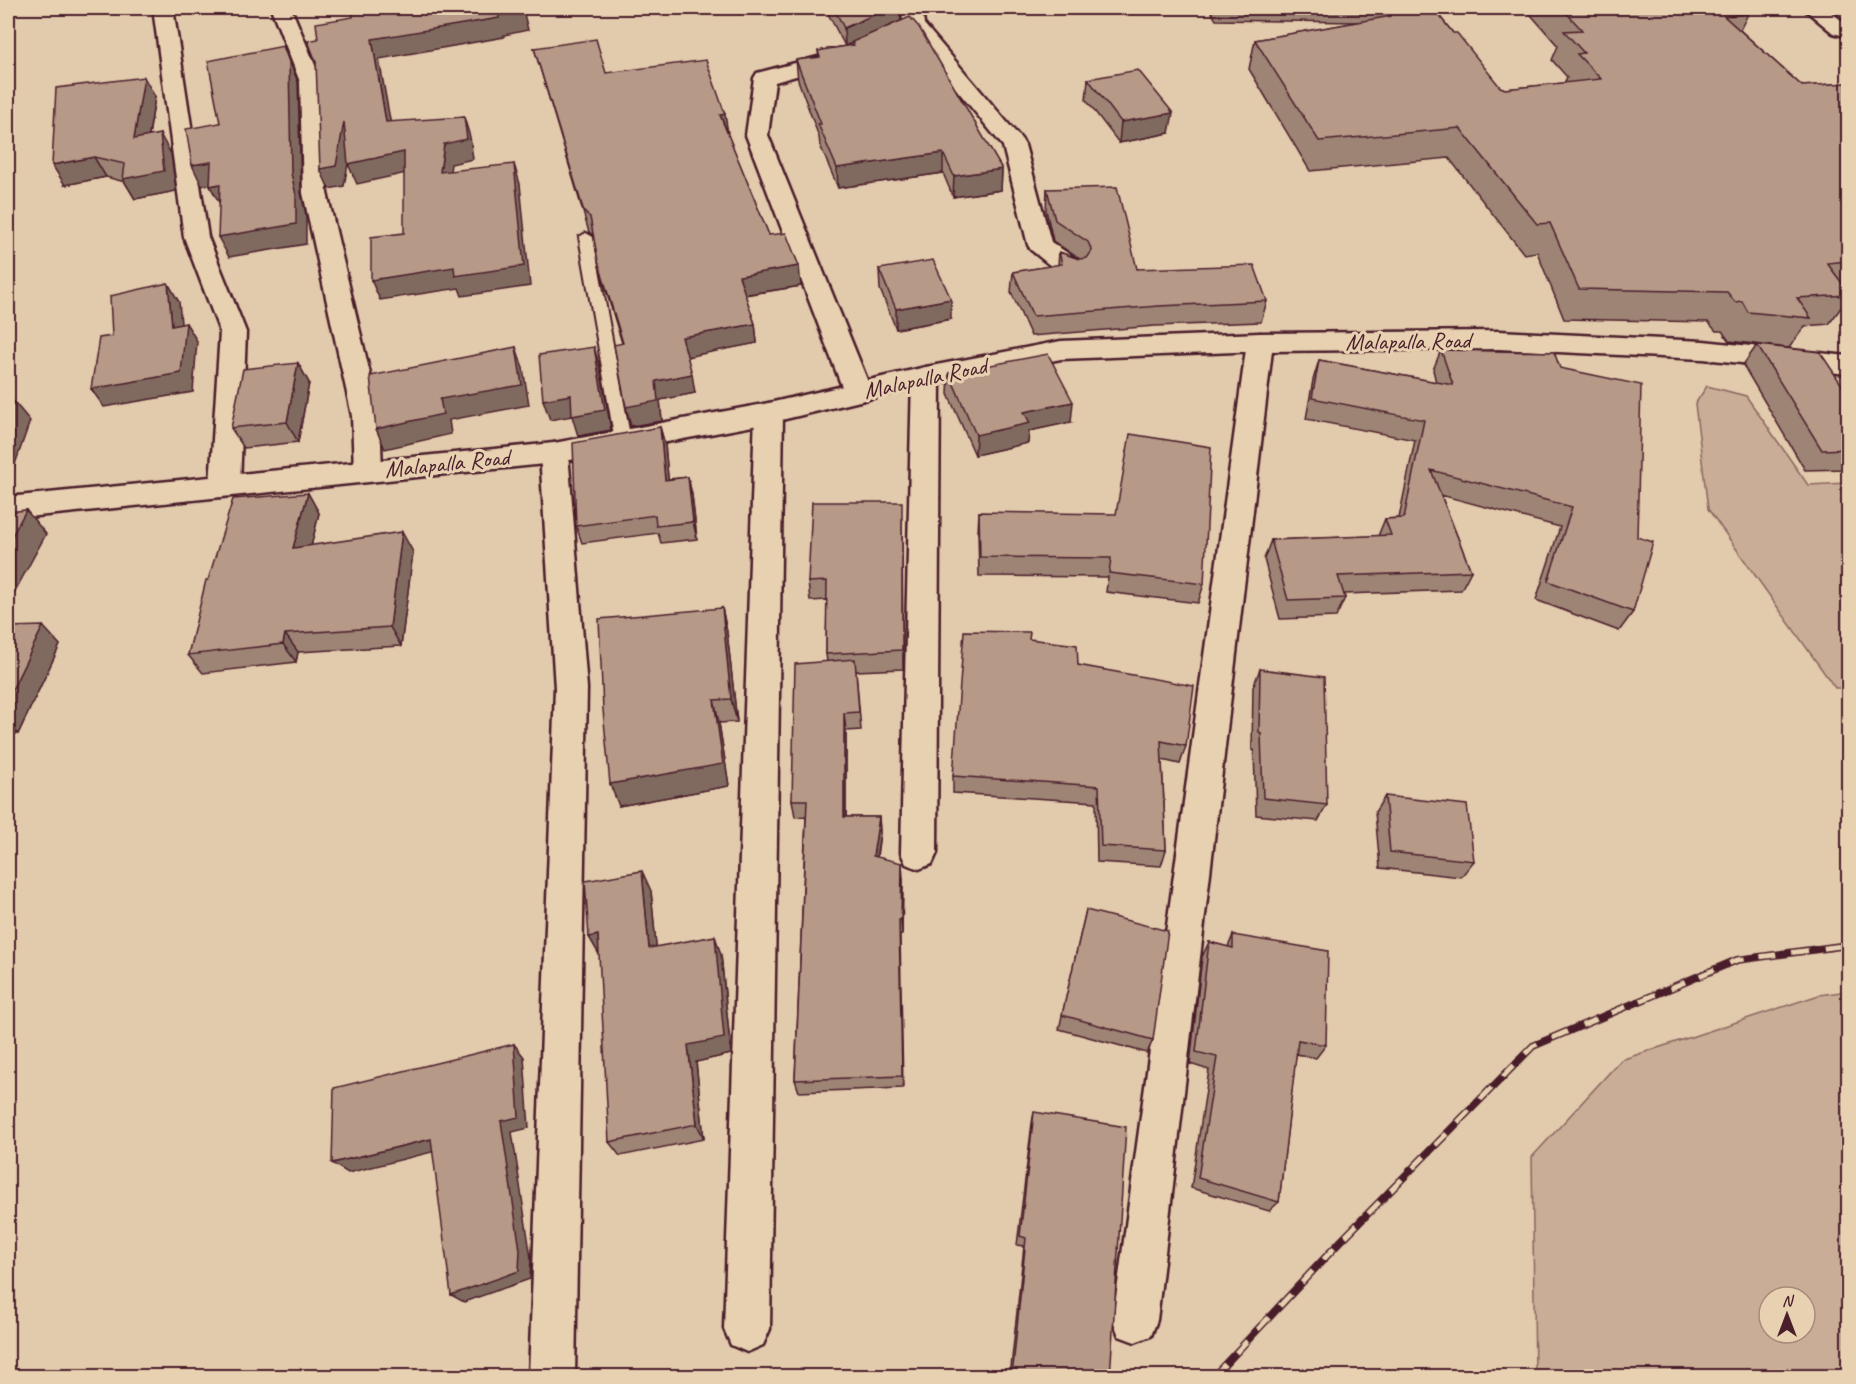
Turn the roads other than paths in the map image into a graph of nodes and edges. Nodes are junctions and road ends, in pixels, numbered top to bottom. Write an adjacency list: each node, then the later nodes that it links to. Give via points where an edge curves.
1 (163, 8): 16 (street, via 196,237 233,332)
2 (281, 8): 15 (street, via 311,82 315,193 366,416)
3 (1813, 8): 5 (street)
4 (913, 16): 7 (street, via 1014,145 1040,245); 11 (street, via 848,55 765,78 757,135)
5 (1848, 31)
6 (586, 237): 13 (lane)
7 (1075, 270)
8 (1260, 342): 9 (street, Malapalla Road, via 1499,340 1703,350); 10 (street, Malapalla Road, via 1061,350); 19 (street)
9 (1848, 365)
10 (926, 376): 11 (street, Malapalla Road); 18 (street)
11 (858, 392): 12 (street, Malapalla Road)
12 (769, 413): 13 (street, Malapalla Road); 20 (street)
13 (623, 441): 14 (street, Malapalla Road)
14 (554, 453): 15 (street, Malapalla Road); 21 (street, via 571,688)
15 (368, 471): 16 (street, Malapalla Road)
16 (225, 485): 17 (street, Malapalla Road)
17 (8, 508)
18 (919, 853)
19 (1135, 1320)
20 (747, 1329)
21 (552, 1376)

